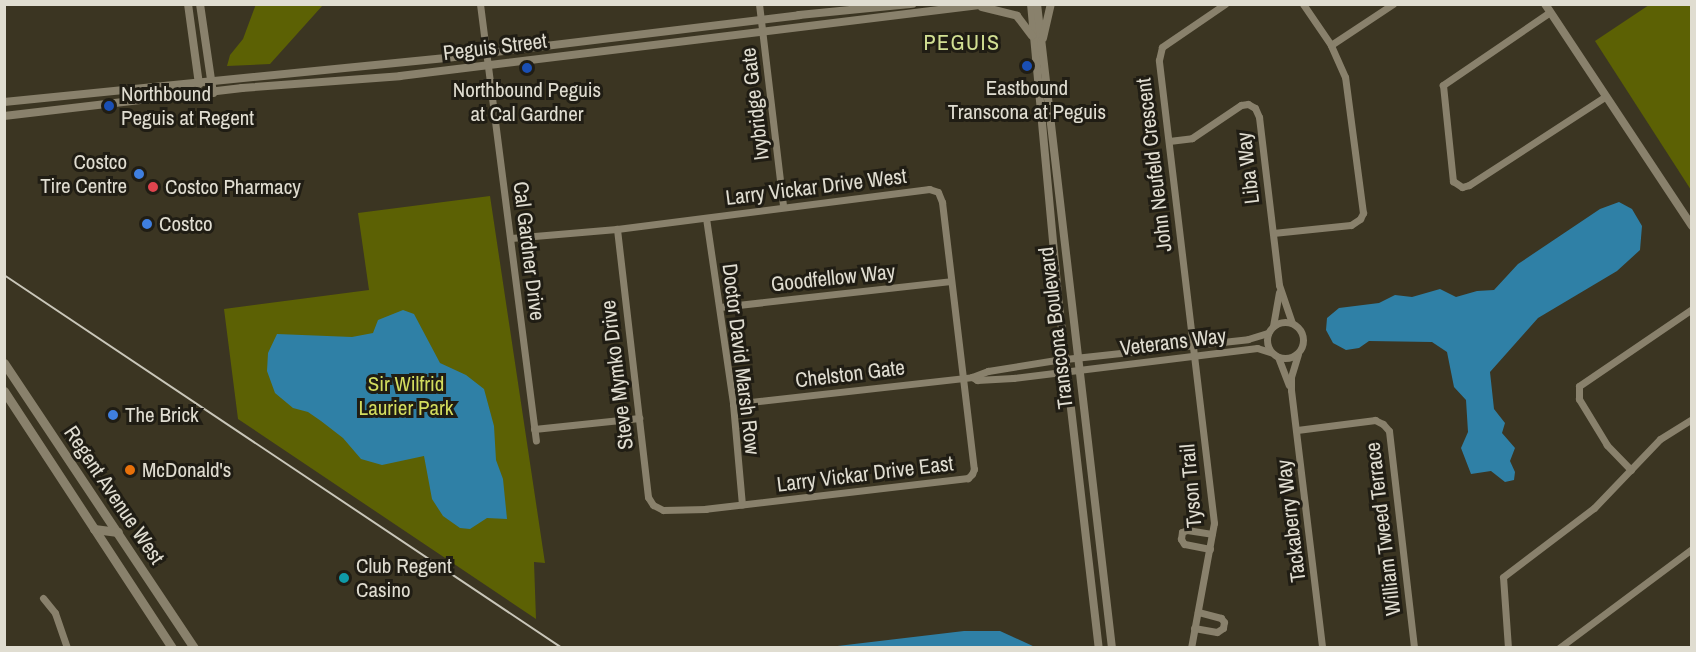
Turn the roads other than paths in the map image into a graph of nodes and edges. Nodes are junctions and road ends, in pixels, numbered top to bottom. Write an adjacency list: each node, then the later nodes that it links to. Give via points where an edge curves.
1 (188, 4): 23 (street)
2 (200, 4): 22 (street)
3 (480, 4): 20 (street, Cal Gardner Drive)
4 (759, 4): 15 (street, Ivybridge Gate)
5 (912, 4): 15 (street, Peguis Street)
6 (988, 4): 13 (street, Peguis Street)
7 (1030, 4): 17 (street, Transcona Boulevard)
8 (1037, 4): 19 (street, Transcona Boulevard)
9 (1051, 4): 19 (street)
10 (1225, 4): 29 (street, John Neufeld Crescent, via 1166,43 1159,53)
11 (1303, 4): 18 (street)
12 (1393, 4): 18 (street)
13 (977, 6): 16 (street, Peguis Street); 17 (street, via 1017,16)
14 (1548, 8): 26 (street); 26 (street, via 1443,85 1453,181 1462,187 1469,185)
15 (761, 20): 16 (street, Ivybridge Gate); 20 (street, Peguis Street)
16 (763, 34): 21 (street, Peguis Street); 30 (street, Ivybridge Gate)
17 (1034, 39): 49 (street, Transcona Boulevard)
18 (1330, 45): 34 (street, via 1345,77 1362,216 1351,225)
19 (1041, 47): 48 (street, Transcona Boulevard)
20 (486, 52): 21 (street, Cal Gardner Drive); 22 (street, Peguis Street)
21 (488, 66): 25 (street, Peguis Street); 35 (street, Cal Gardner Drive)
22 (211, 80): 23 (street, Peguis Street); 25 (street)
23 (199, 81): 24 (street); 27 (street, Peguis Street)
24 (200, 92): 25 (street, Peguis Street); 28 (street, Peguis Street)
25 (213, 93)
26 (1606, 96): 32 (street)
27 (4, 102)
28 (4, 116)
29 (1169, 141): 34 (street, Liba Way, via 1192,138 1241,105 1255,108); 43 (street, John Neufeld Crescent)
30 (783, 206): 31 (street, Larry Vickar Drive West); 36 (street, Larry Vickar Drive West, via 929,189 938,192)
31 (706, 218): 33 (street, Larry Vickar Drive West); 38 (street, Doctor David Marsh Row)
32 (1692, 226)
33 (617, 230): 35 (street, Larry Vickar Drive West); 60 (street, Steve Mymko Drive)
34 (1273, 234): 37 (street, Liba Way)
35 (511, 238): 62 (street, Cal Gardner Drive)
36 (951, 281): 38 (street, Goodfellow Way); 55 (street, Larry Vickar Drive West)
37 (1279, 285): 40 (street, Liba Way); 41 (street, Liba Way)
38 (720, 307): 59 (street, Doctor David Marsh Row)
39 (1692, 309): 65 (street, via 1579,386 1584,408 1607,445)
40 (1292, 323): 41 (street); 45 (street, via 1303,337)
41 (1273, 326): 42 (street)
42 (1268, 333): 43 (street, Veterans Way); 44 (street)
43 (1191, 346): 46 (street, John Neufeld Crescent); 48 (street, Veterans Way)
44 (1270, 352): 46 (street, Veterans Way, via 1257,348); 47 (street)
45 (1298, 354): 47 (street); 57 (street)
46 (1193, 356): 51 (street, Veterans Way); 70 (street, Tyson Trail, via 1214,523)
47 (1278, 357): 57 (street)
48 (1078, 358): 49 (street, Chelston Gate); 51 (street, Transcona Boulevard)
49 (1065, 359): 52 (street, Transcona Boulevard); 54 (street, Chelston Gate)
50 (4, 363): 53 (main road, Regent Avenue West)
51 (1079, 371): 52 (street, Chelston Gate); 80 (street, Transcona Boulevard)
52 (1067, 373): 54 (street, Chelston Gate, via 989,380); 79 (street, Transcona Boulevard)
53 (14, 376): 56 (main road); 69 (main road, Regent Avenue West)
54 (972, 377): 55 (street, Chelston Gate)
55 (963, 378): 59 (street, Chelston Gate); 66 (street, Larry Vickar Drive East, via 974,469 968,478)
56 (4, 383)
57 (1291, 390): 63 (street, Tackaberry Way)
58 (4, 391): 68 (main road, Regent Avenue West)
59 (733, 404): 66 (street, Doctor David Marsh Row)
60 (639, 418): 62 (street); 67 (street, Steve Mymko Drive, via 648,497)
61 (1691, 419): 65 (street, via 1660,439)
62 (534, 429): 64 (street, Cal Gardner Drive)
63 (1297, 430): 82 (street, Tackaberry Way); 83 (street, William Tweed Terrace, via 1375,420 1389,430)
64 (536, 440)
65 (1630, 470): 84 (street, via 1594,508 1503,577)
66 (742, 505): 67 (street, Larry Vickar Drive East)
67 (663, 510)
68 (94, 528): 69 (main road); 77 (main road, Regent Avenue West)
69 (118, 532): 78 (main road, Regent Avenue West)
70 (1212, 534): 71 (street, Tyson Trail); 71 (street, via 1187,530 1180,539 1184,544)
71 (1210, 549): 74 (street, Tyson Trail)
72 (1692, 549): 85 (street)
73 (43, 598): 76 (street, via 55,613)
74 (1198, 612): 75 (street, Tyson Trail); 75 (street, via 1221,618 1223,628 1217,632)
75 (1194, 628): 81 (street, Tyson Trail)
76 (67, 648)
77 (172, 648)
78 (195, 648)
79 (1099, 648)
80 (1112, 648)
81 (1191, 648)
82 (1322, 648)
83 (1414, 648)
84 (1508, 648)
85 (1559, 648)

